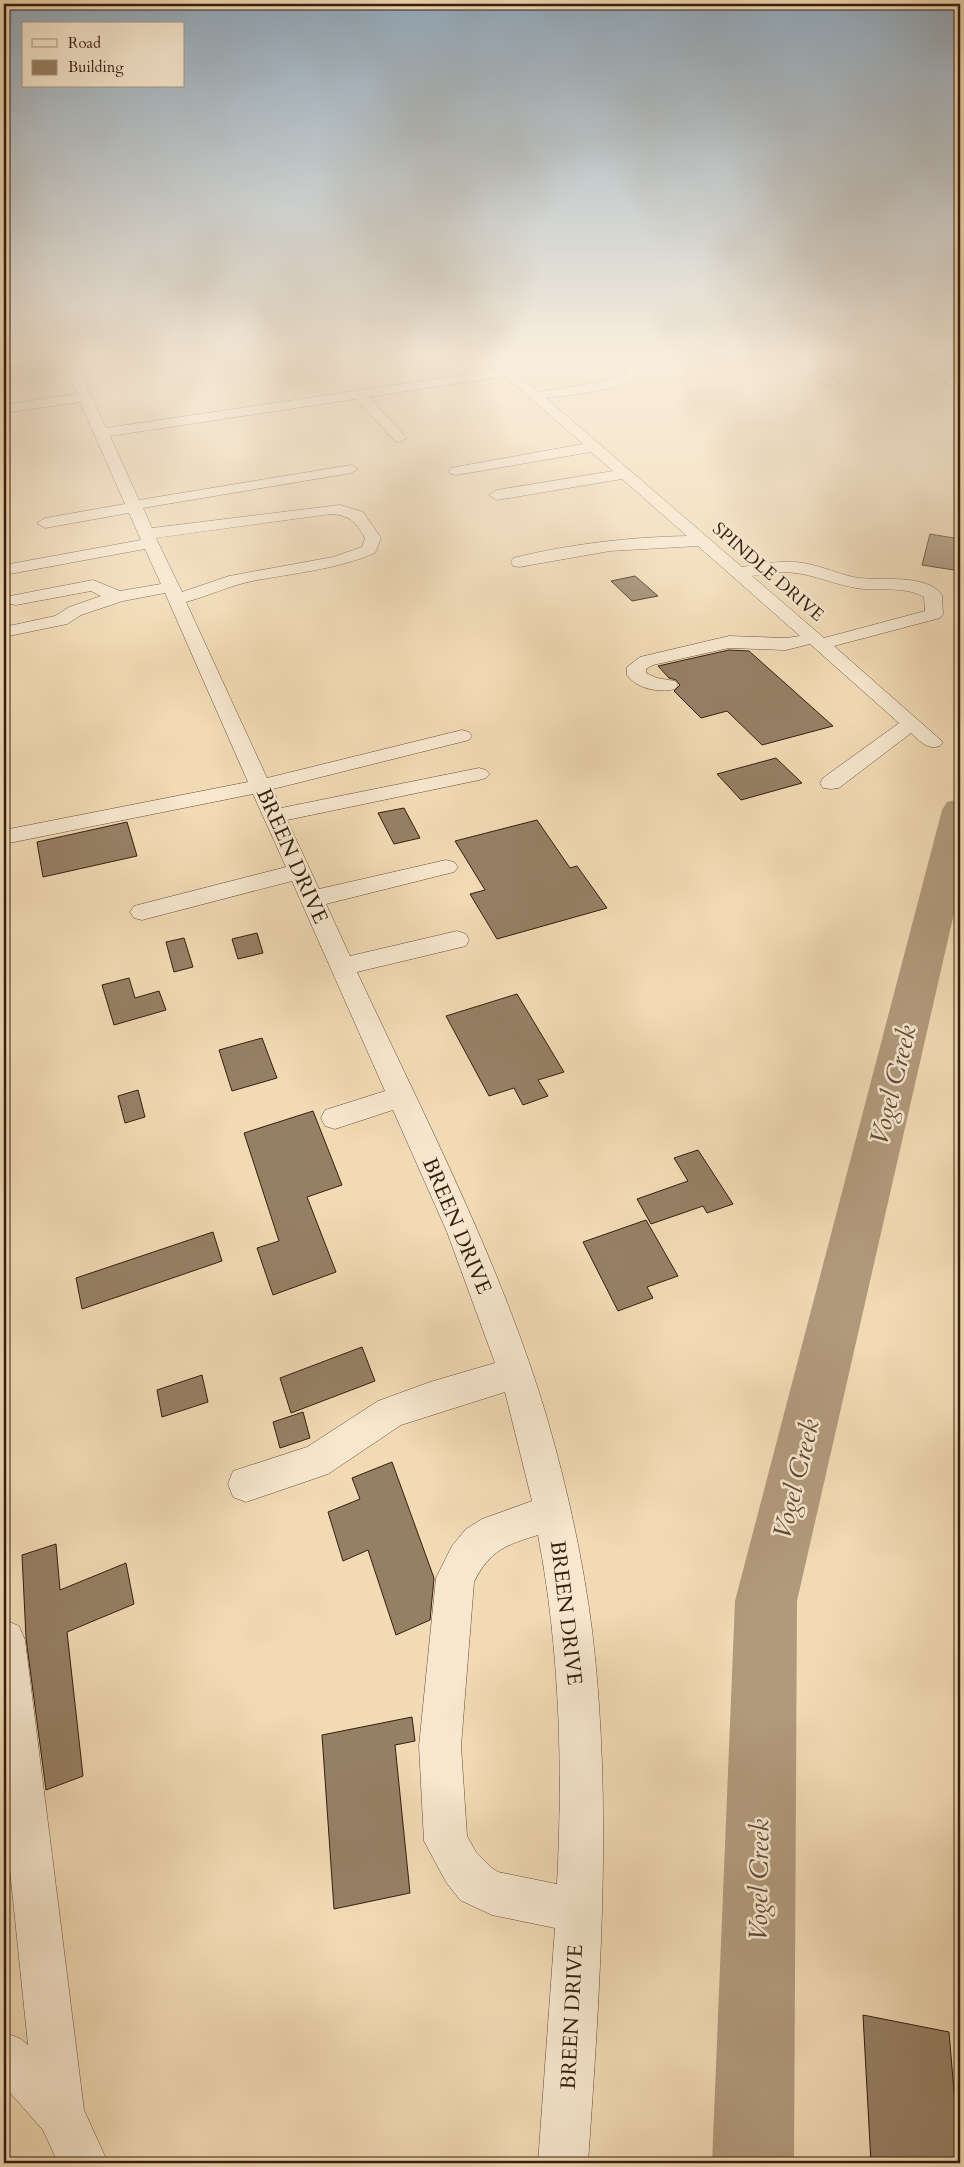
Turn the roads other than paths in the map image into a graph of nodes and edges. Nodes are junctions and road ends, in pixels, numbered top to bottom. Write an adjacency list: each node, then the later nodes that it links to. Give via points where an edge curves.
1 (111, 454): 9 (street, BREEN DRIVE)
2 (552, 454): 5 (street)
3 (601, 454): 6 (street, SPINDLE DRIVE)
4 (351, 469): 9 (street)
5 (456, 471)
6 (625, 474): 7 (street); 10 (street, SPINDLE DRIVE)
7 (496, 495)
8 (45, 522): 9 (street)
9 (142, 523): 12 (street); 14 (street, BREEN DRIVE); 14 (street, via 349,510 362,518 373,538 369,550 348,560 235,580 202,593)
10 (702, 541): 11 (street, via 661,541 607,547); 13 (street, SPINDLE DRIVE)
11 (519, 562)
12 (4, 570)
13 (739, 573): 18 (street, SPINDLE DRIVE); 18 (street, via 791,566 858,582 909,585 923,588 933,595 934,614)
14 (173, 593): 15 (street); 25 (street, BREEN DRIVE)
15 (120, 596): 16 (street, via 93,585); 17 (street, via 75,611 61,620)
16 (16, 600)
17 (4, 632)
18 (817, 641): 19 (street, via 786,644 729,642 636,664 635,671 643,680); 20 (street, SPINDLE DRIVE)
19 (668, 685)
20 (912, 723): 22 (street, SPINDLE DRIVE); 24 (street)
21 (462, 736): 25 (street)
22 (933, 742)
23 (479, 774): 26 (street)
24 (831, 782)
25 (260, 786): 26 (street, BREEN DRIVE); 27 (street)
26 (274, 816): 29 (street, BREEN DRIVE)
27 (4, 837)
28 (446, 867): 30 (street)
29 (299, 871): 30 (street, BREEN DRIVE); 31 (street)
30 (312, 899): 33 (street, BREEN DRIVE)
31 (142, 912)
32 (457, 940): 33 (street)
33 (342, 967): 34 (street, BREEN DRIVE)
34 (401, 1098): 35 (street); 36 (street, BREEN DRIVE, via 462,1232)
35 (335, 1118)
36 (514, 1373): 37 (street, via 390,1413 316,1462); 38 (street, BREEN DRIVE, via 529,1415)
37 (246, 1484)
38 (552, 1513): 40 (street, BREEN DRIVE, via 572,1628 580,1752); 40 (street, via 500,1530 479,1542 455,1578 440,1746 446,1841 461,1867 476,1884 492,1893)
39 (5, 1640): 42 (street)
40 (578, 1910): 44 (street, BREEN DRIVE)
41 (4, 2056): 42 (street, via 25,2073)
42 (60, 2113): 43 (street)
43 (83, 2163)
44 (563, 2163)

